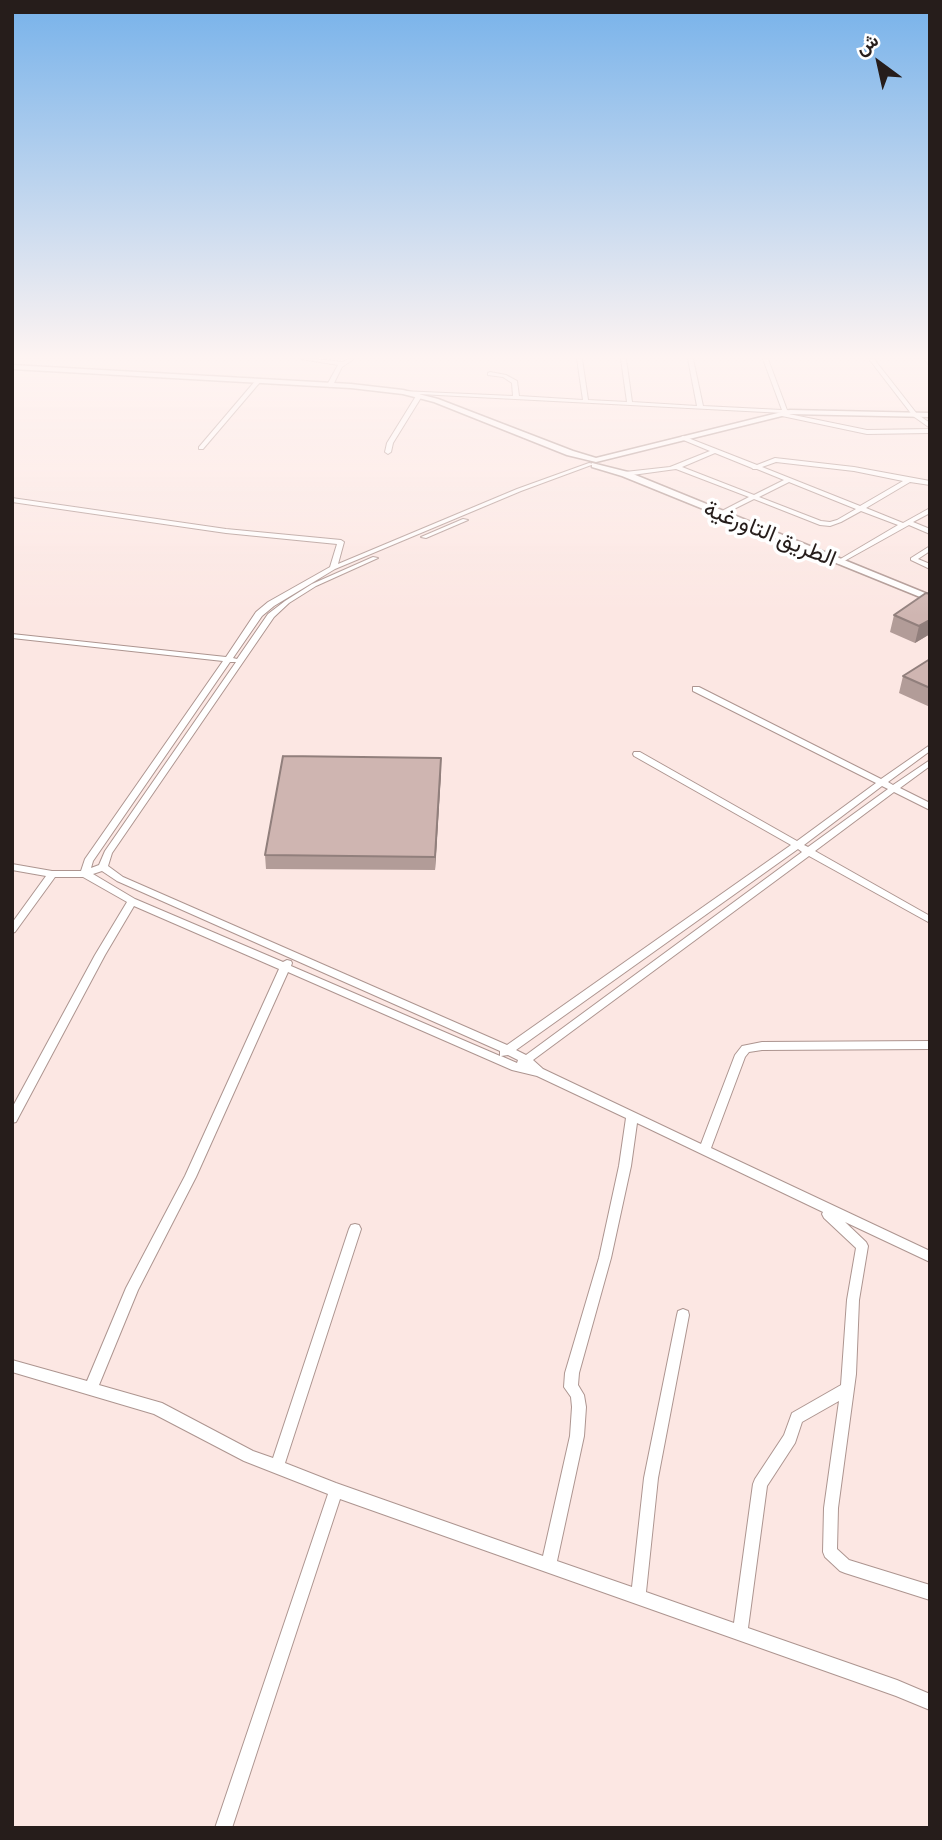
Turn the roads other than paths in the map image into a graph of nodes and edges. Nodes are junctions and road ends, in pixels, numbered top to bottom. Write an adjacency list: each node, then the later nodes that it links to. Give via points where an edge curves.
1 (204, 445): 6 (street)
2 (390, 445): 8 (street)
3 (549, 445): 9 (street, الطريق التاورغية)
4 (658, 445): 9 (street)
5 (699, 445): 7 (street)
6 (201, 449)
7 (714, 451): 10 (street); 11 (street)
8 (388, 452)
9 (597, 462): 12 (street, الطريق التاورغية); 21 (street)
10 (677, 467): 12 (street); 16 (street)
11 (755, 468): 13 (street, via 775,460); 14 (street)
12 (625, 474): 20 (street, الطريق التاورغية)
13 (909, 480): 15 (street); 18 (street)
14 (788, 481): 16 (street); 18 (street)
15 (930, 483)
16 (755, 497): 18 (street, via 820,523 839,521); 20 (street)
17 (12, 500): 27 (street, via 226,531 341,542)
18 (857, 508): 22 (street)
19 (930, 510): 22 (street)
20 (720, 514): 25 (street, الطريق التاورغية)
21 (445, 524): 27 (street); 31 (street, via 286,601 271,615)
22 (905, 524): 23 (street); 25 (street)
23 (930, 531)
24 (929, 549): 26 (street, via 914,559)
25 (839, 562): 28 (street, الطريق التاورغية)
26 (930, 567)
27 (333, 568): 30 (street, via 259,614)
28 (930, 598)
29 (12, 636): 30 (street)
30 (230, 660): 31 (street); 35 (street)
31 (242, 660): 36 (street)
32 (696, 689): 38 (street)
33 (928, 750): 38 (street)
34 (637, 754): 41 (street)
35 (160, 758): 36 (street); 46 (street, via 88,861)
36 (171, 760): 44 (street)
37 (930, 762): 39 (street)
38 (880, 783): 39 (street); 41 (street)
39 (894, 790): 40 (street); 42 (street)
40 (930, 807)
41 (797, 845): 42 (street); 52 (street)
42 (809, 852): 48 (street); 54 (street)
43 (12, 867): 45 (street)
44 (103, 867): 46 (street); 50 (street)
45 (52, 874): 46 (street); 49 (street)
46 (85, 874): 47 (street)
47 (132, 901): 50 (street); 58 (street)
48 (930, 920)
49 (12, 930)
50 (288, 961): 52 (street); 53 (street); 65 (street, via 190,1177 132,1288)
51 (930, 1045): 59 (street, via 746,1049)
52 (507, 1050): 53 (street); 54 (street)
53 (497, 1059): 55 (street)
54 (525, 1059): 55 (street); 56 (street)
55 (516, 1068): 56 (street)
56 (539, 1072): 57 (street)
57 (632, 1118): 59 (street); 69 (street, via 605,1258 572,1373 571,1387 579,1407 577,1436)
58 (12, 1119)
59 (704, 1151): 60 (street)
60 (822, 1208): 62 (street); 66 (street, via 862,1245)
61 (355, 1229): 67 (street)
62 (930, 1257)
63 (683, 1315): 71 (street, via 651,1478)
64 (12, 1366): 65 (street)
65 (92, 1388): 67 (street, via 157,1408)
66 (847, 1389): 70 (street, via 831,1508 830,1552 845,1566); 72 (street, via 797,1418 790,1438 760,1484)
67 (277, 1467): 68 (street)
68 (336, 1490): 69 (street); 74 (street)
69 (549, 1564): 71 (street)
70 (930, 1592)
71 (638, 1596): 72 (street)
72 (740, 1632): 73 (street)
73 (930, 1702)
74 (223, 1828)

